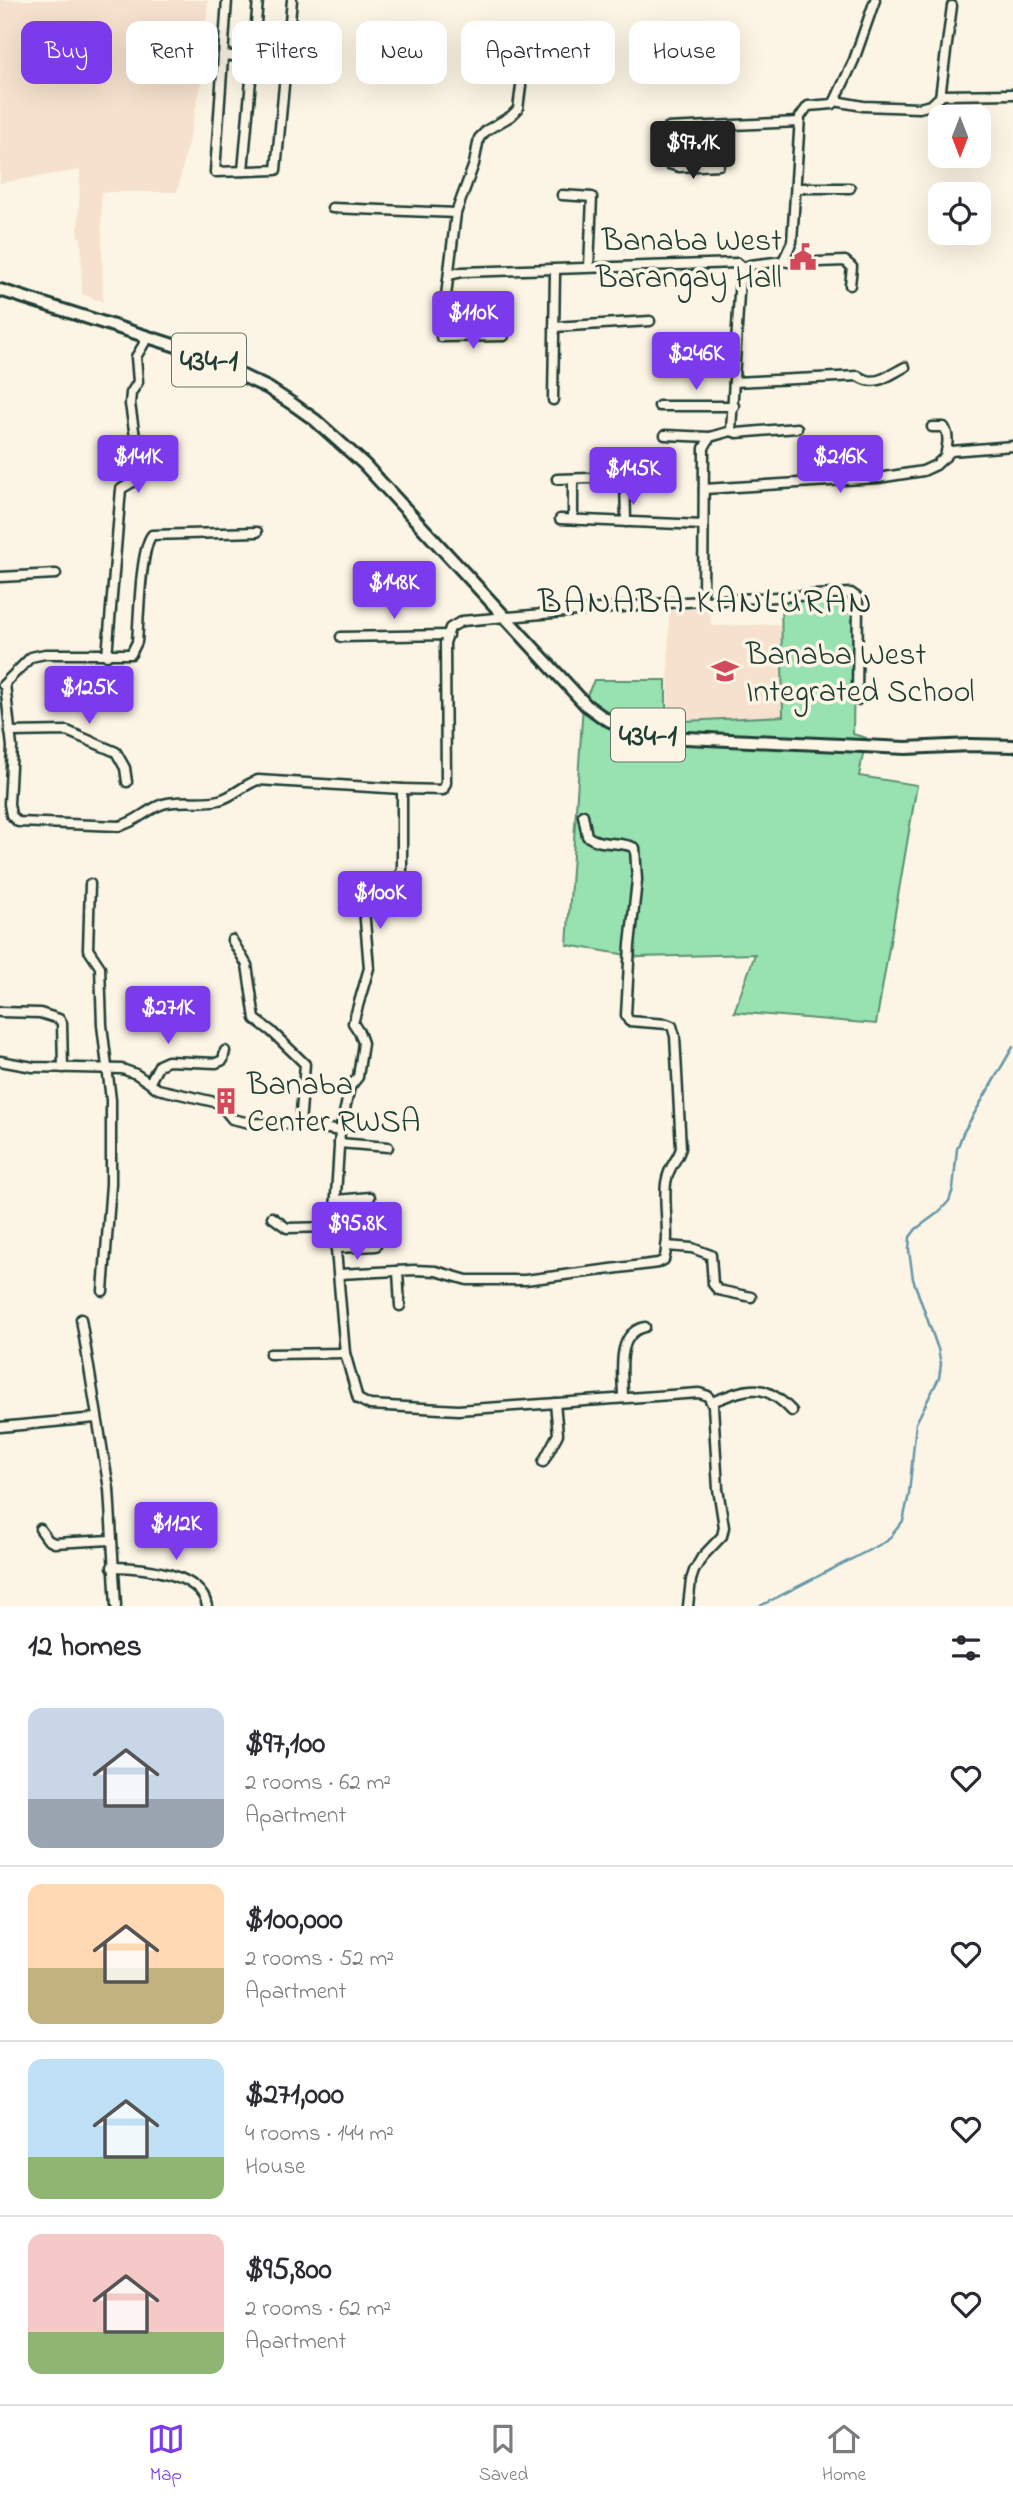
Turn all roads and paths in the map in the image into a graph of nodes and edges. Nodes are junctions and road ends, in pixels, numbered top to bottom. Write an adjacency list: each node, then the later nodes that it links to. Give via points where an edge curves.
1 (219, 0): 2 (street)
2 (227, 0): 9 (street)
3 (258, 0): 7 (street)
4 (292, 0): 8 (street)
5 (875, 0): 16 (street)
6 (952, 6): 15 (street)
7 (256, 21)
8 (290, 21)
9 (223, 55): 10 (street); 19 (street, via 215,172)
10 (232, 56)
11 (250, 84): 19 (street)
12 (284, 84): 19 (street, via 276,170)
13 (521, 86): 24 (street, via 518,109 478,138)
14 (1013, 94): 15 (street)
15 (940, 97): 16 (street, via 925,108)
16 (835, 101): 17 (street, via 808,106)
17 (799, 122): 18 (street, via 667,128 669,164); 20 (street)
18 (719, 165)
19 (243, 171)
20 (796, 188): 21 (street); 25 (street, via 792,242)
21 (850, 188)
22 (562, 195): 26 (street, via 592,197)
23 (332, 208): 24 (street)
24 (456, 213): 29 (street)
25 (783, 261): 27 (street); 30 (street, via 845,261 852,267)
26 (589, 267): 27 (street, via 738,263); 28 (street)
27 (743, 268): 37 (street)
28 (555, 271): 29 (street); 33 (street)
29 (449, 275): 34 (street, via 441,337)
30 (850, 285)
31 (0, 290): 35 (main road, 434-1)
32 (650, 321): 33 (street)
33 (554, 327): 38 (street)
34 (505, 336)
35 (148, 337): 63 (main road, 434-1, via 186,349 268,388 315,420 364,464); 66 (street, via 136,357 138,382 131,393 140,470 138,478 121,489)
36 (905, 366): 37 (street, via 878,382 858,376)
37 (734, 383): 40 (street)
38 (553, 400)
39 (659, 406): 40 (street)
40 (734, 406): 43 (street)
41 (932, 427): 47 (street, via 946,430)
42 (797, 428): 43 (street)
43 (731, 431): 45 (street)
44 (665, 435): 45 (street)
45 (710, 436): 54 (street, via 704,449)
46 (1013, 446): 47 (street, via 951,451)
47 (945, 457): 54 (street, via 923,471 878,478)
48 (602, 463): 49 (street)
49 (602, 478): 51 (street); 53 (street)
50 (557, 479): 51 (street)
51 (573, 479): 56 (street)
52 (641, 479): 53 (street)
53 (626, 480): 57 (street)
54 (704, 489): 58 (street)
55 (561, 519): 56 (street)
56 (572, 520): 57 (street)
57 (626, 522): 58 (street)
58 (703, 525): 62 (street)
59 (257, 533): 66 (street, via 152,535 144,559 135,649 131,654)
60 (56, 574): 61 (street)
61 (0, 577)
62 (703, 603): 63 (street); 68 (street, via 856,595)
63 (506, 616): 64 (street, via 462,621 450,628); 70 (main road, 434-1, via 586,705 637,733 906,748)
64 (448, 635): 65 (street); 72 (street, via 446,783 443,790)
65 (341, 637)
66 (107, 656): 67 (street, via 31,657)
67 (3, 686): 69 (street)
68 (857, 700)
69 (10, 732): 71 (street, via 67,731 116,752); 72 (street, via 9,804 11,816 18,822 131,824 163,804 218,800 257,780)
70 (1013, 746)
71 (127, 782)
72 (402, 789): 83 (street, via 402,870 364,909 369,968 353,1023 363,1043 358,1077 350,1087)
73 (583, 816): 90 (street, via 587,835 593,840 635,848 637,880 626,1015 629,1021 667,1024 675,1036 681,1148 666,1181)
74 (90, 884): 80 (street, via 88,949 100,967)
75 (232, 940): 82 (street, via 247,965 255,1019 305,1064)
76 (0, 1012): 79 (street, via 40,1013 60,1019)
77 (225, 1051): 81 (street, via 223,1060 216,1063 169,1061 159,1065)
78 (0, 1061): 79 (street)
79 (63, 1068): 80 (street)
80 (107, 1070): 81 (street, via 122,1069); 95 (street, via 111,1176)
81 (150, 1082): 82 (street, via 173,1093 219,1103 232,1119)
82 (300, 1124): 83 (street)
83 (340, 1131): 84 (street)
84 (339, 1143): 85 (street); 87 (street)
85 (388, 1147)
86 (370, 1197): 87 (street)
87 (338, 1200): 89 (street)
88 (272, 1217): 89 (street, via 287,1228)
89 (334, 1227): 92 (street)
90 (666, 1246): 93 (street, via 664,1260 658,1263 525,1280 467,1280 436,1271); 96 (street, via 711,1255 713,1284 718,1290)
91 (376, 1247): 92 (street)
92 (337, 1248): 94 (street)
93 (398, 1271): 94 (street); 97 (street)
94 (340, 1274): 100 (street)
95 (103, 1291)
96 (751, 1297)
97 (400, 1306)
98 (81, 1319): 106 (street)
99 (645, 1327): 102 (street, via 631,1333 626,1342)
100 (345, 1353): 101 (street); 104 (street, via 355,1395 370,1405 438,1410)
101 (270, 1354)
102 (623, 1397): 103 (street, via 699,1393); 104 (street)
103 (712, 1402): 105 (street, via 738,1392 761,1390 778,1396); 114 (street, via 724,1527 694,1571)
104 (555, 1403): 108 (street, via 558,1434)
105 (792, 1411)
106 (96, 1418): 107 (street); 110 (street, via 109,1489)
107 (0, 1427)
108 (543, 1462)
109 (40, 1529): 110 (street, via 54,1543)
110 (111, 1540): 111 (street)
111 (112, 1567): 112 (street); 113 (street, via 155,1570 184,1580 201,1592)
112 (116, 1606)
113 (207, 1606)
114 (688, 1606)

